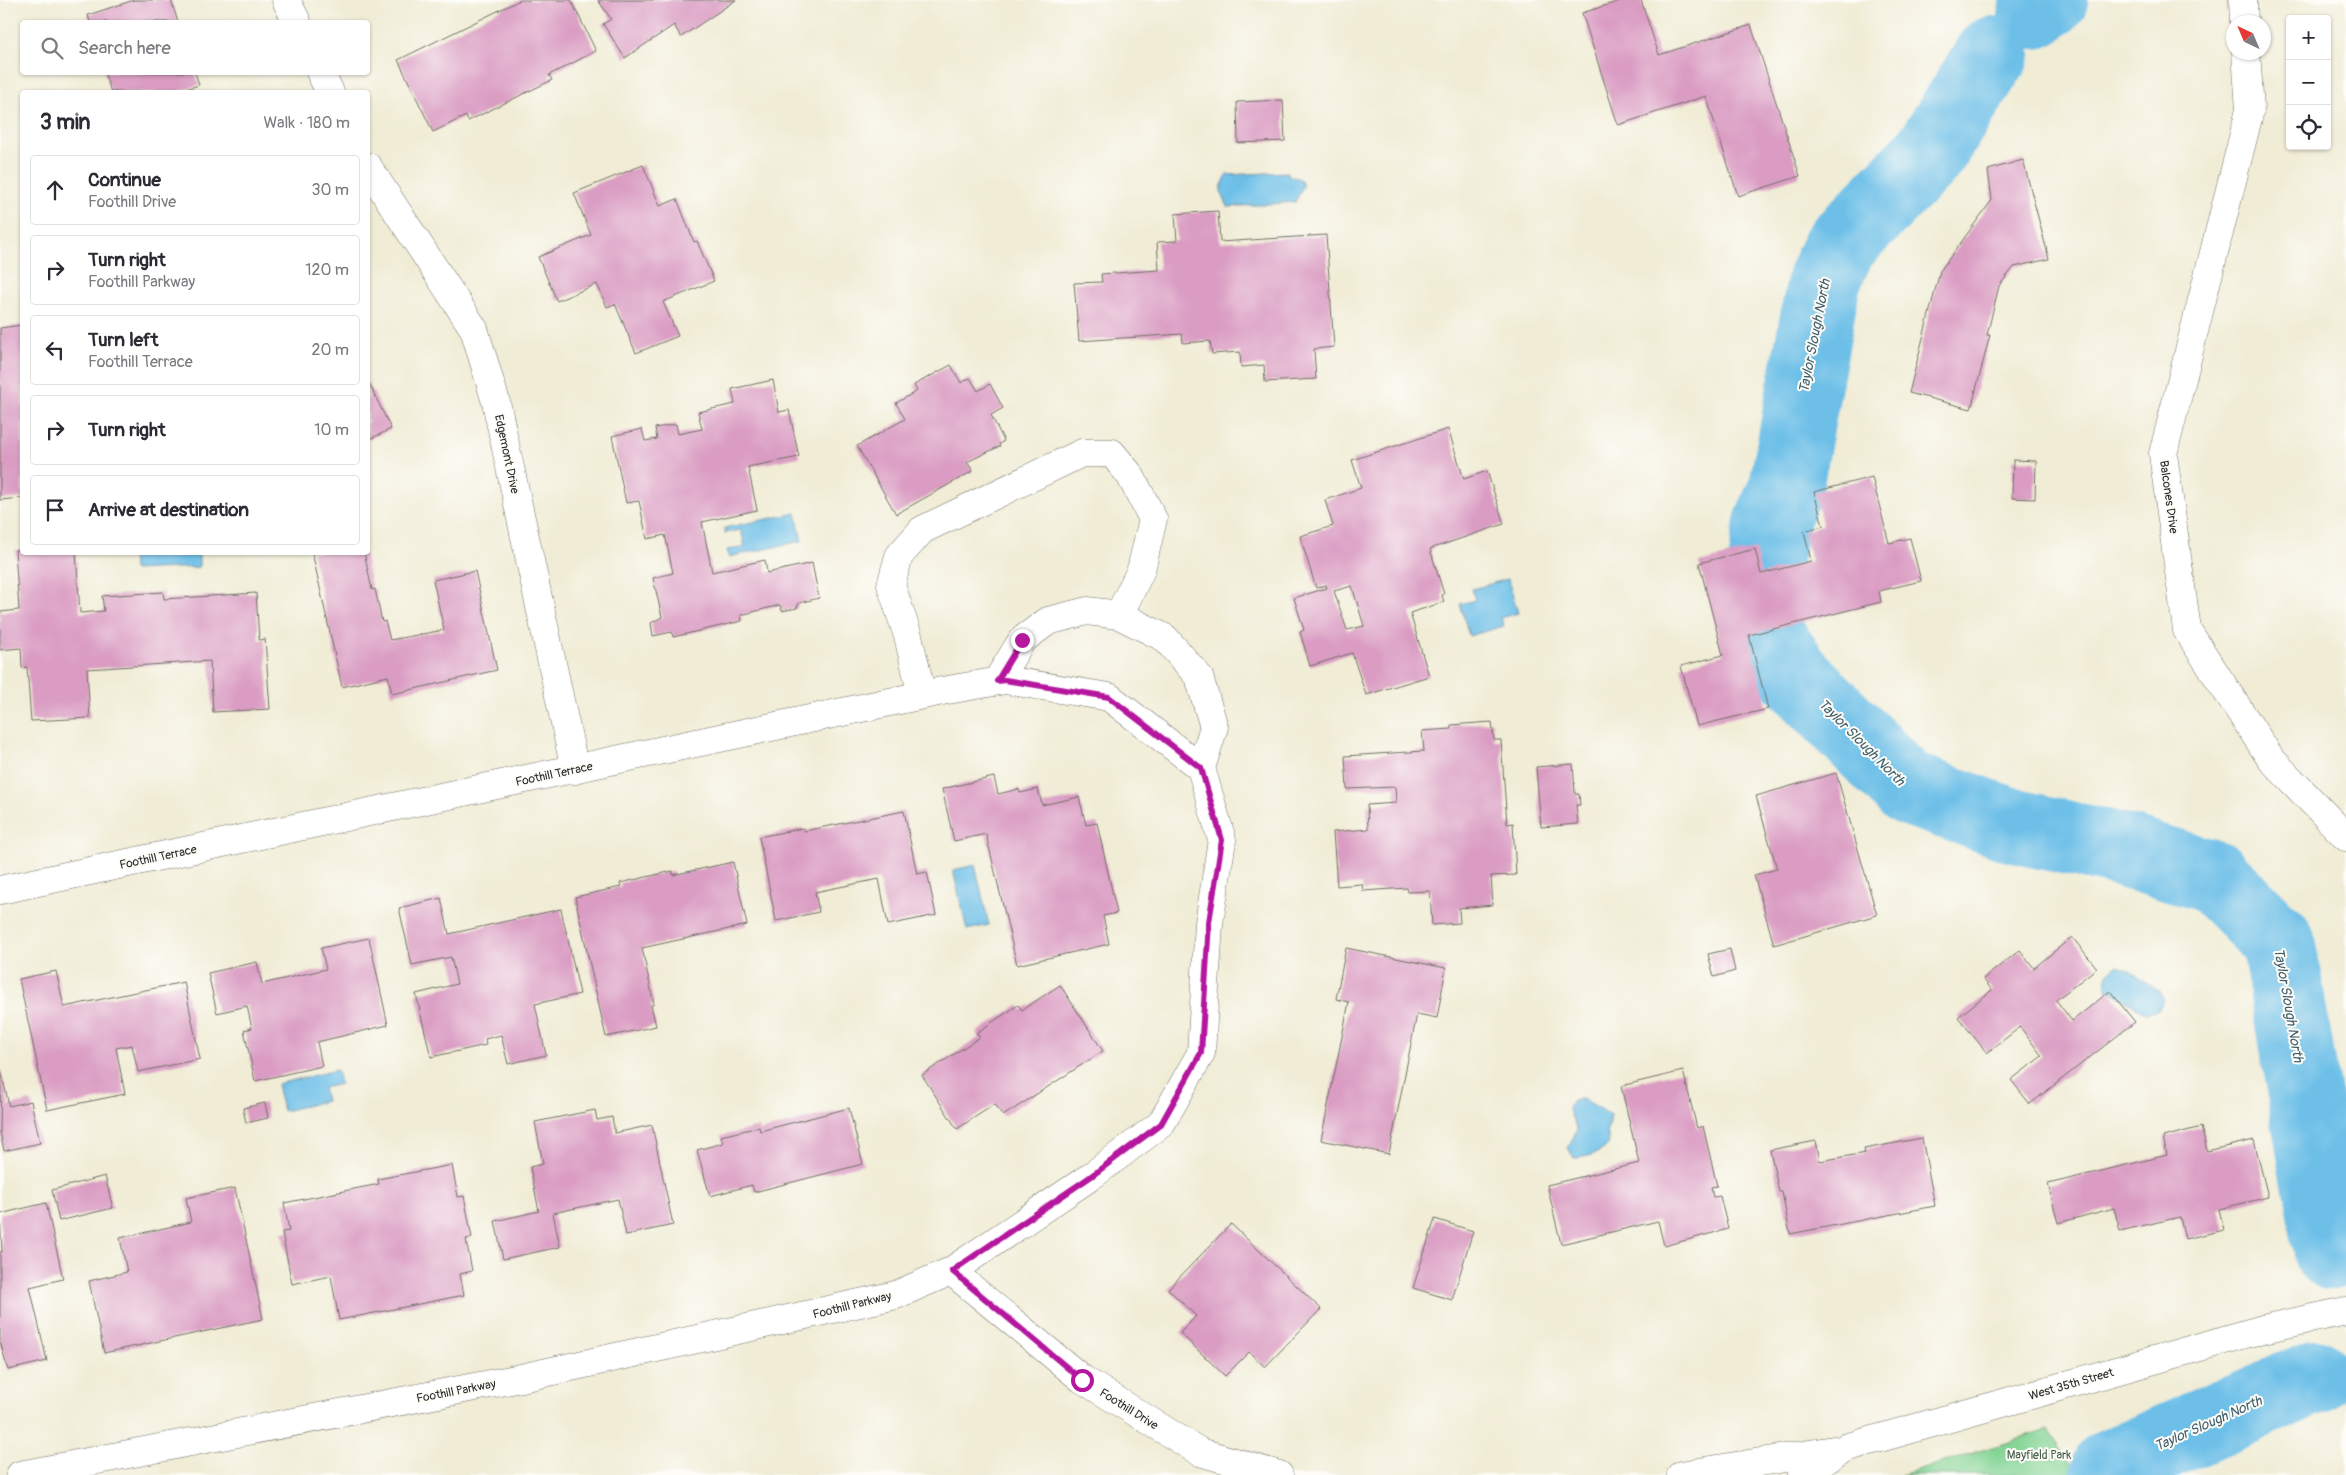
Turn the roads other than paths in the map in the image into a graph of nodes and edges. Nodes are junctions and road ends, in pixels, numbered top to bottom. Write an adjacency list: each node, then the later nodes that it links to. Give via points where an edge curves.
1 (286, 0): 4 (street)
2 (2243, 0): 3 (street)
3 (2244, 15)
4 (296, 20)
5 (2247, 60): 14 (street, Balcones Drive, via 2250,110 2163,454 2188,630 2271,759)
6 (322, 75): 7 (street)
7 (329, 90)
8 (370, 170): 13 (street, Edgemont Drive, via 474,330 496,402)
9 (1119, 616): 10 (street, via 1087,611 1048,621 1022,640); 11 (street, via 1141,570 1153,519 1130,475 1112,453 1082,454 922,530 900,556 891,584 908,636); 12 (street, via 1165,638 1198,678 1214,727)
10 (997, 681): 11 (street, Foothill Terrace); 12 (street, Foothill Terrace, via 1109,697)
11 (922, 696): 13 (street, Foothill Terrace)
12 (1201, 768): 16 (street, Foothill Parkway, via 1222,840 1209,922 1201,1053 1161,1124 1090,1177)
13 (576, 770): 15 (street, Foothill Terrace)
14 (2346, 837)
15 (0, 890)
16 (952, 1271): 19 (street, Foothill Parkway, via 896,1295 820,1313 520,1378); 20 (street, Foothill Drive, via 1082,1380 1200,1452)
17 (2346, 1311): 18 (street, West 35th Street, via 2263,1329)
18 (1845, 1448): 21 (street); 22 (street, West 35th Street)
19 (20, 1475)
20 (1279, 1475)
21 (1681, 1475)
22 (1802, 1475)

